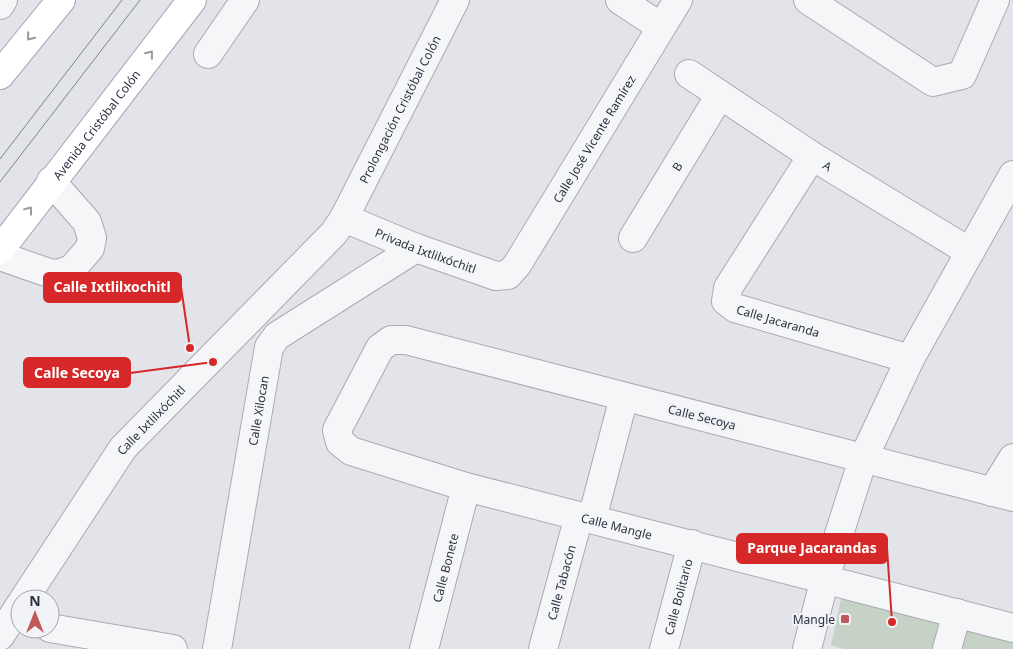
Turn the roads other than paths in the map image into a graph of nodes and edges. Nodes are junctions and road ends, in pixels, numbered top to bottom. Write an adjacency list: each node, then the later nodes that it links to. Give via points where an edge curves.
1 (3, 0): 10 (street)
2 (58, 0): 13 (main road, one-way to 13)
3 (192, 0): 18 (main road, Avenida Cristóbal Colón, one-way to 3)
4 (244, 0): 12 (street)
5 (455, 0): 19 (street, Prolongación Cristóbal Colón)
6 (620, 0): 11 (street)
7 (678, 0): 11 (street, Calle José Vicente Ramírez)
8 (808, 0): 9 (street, via 933,82 962,75)
9 (995, 0)
10 (0, 5)
11 (661, 27): 25 (street, Calle José Vicente Ramírez)
12 (208, 54)
13 (4, 64)
14 (689, 74): 15 (street, A)
15 (720, 95): 16 (street, A); 20 (street, B)
16 (812, 156): 23 (street, A); 27 (street, Calle Jacaranda, via 728,288 726,301 735,308)
17 (1013, 175): 23 (street)
18 (51, 181): 22 (main road, Avenida Cristóbal Colón, one-way to 18); 24 (street, via 87,222 92,238 90,248 72,269 58,274 49,274)
19 (344, 218): 21 (street, Privada Ixtlilxóchitl); 36 (street, Calle Ixtlilxóchitl, via 334,233 122,448)
20 (632, 238)
21 (416, 248): 25 (street, Privada Ixtlilxóchitl, via 496,276); 41 (street, Calle Xilocan, via 277,336 269,347)
22 (0, 250)
23 (970, 252): 27 (street)
24 (0, 256)
25 (508, 275)
26 (391, 340): 28 (street, Calle Secoya, via 406,340); 31 (street, Calle Mangle, via 380,348 338,430 340,442 351,451)
27 (910, 359): 30 (street)
28 (624, 397): 30 (street, Calle Secoya); 33 (street, Calle Tabacón)
29 (1013, 458): 32 (street)
30 (863, 459): 32 (street, Calle Secoya); 35 (street)
31 (466, 487): 33 (street, Calle Mangle); 42 (street, Calle Bonete)
32 (1002, 495)
33 (586, 517): 34 (street, Calle Mangle); 43 (street, Calle Tabacón)
34 (692, 544): 35 (street, Calle Mangle); 44 (street, Calle Bolitario)
35 (825, 578): 37 (street, Calle Mangle); 45 (street)
36 (33, 589)
37 (957, 613): 38 (street, Calle Mangle); 46 (street)
38 (1013, 628)
39 (60, 630): 40 (street)
40 (173, 649)
41 (217, 649)
42 (424, 649)
43 (543, 649)
44 (664, 649)
45 (807, 649)
46 (947, 649)

